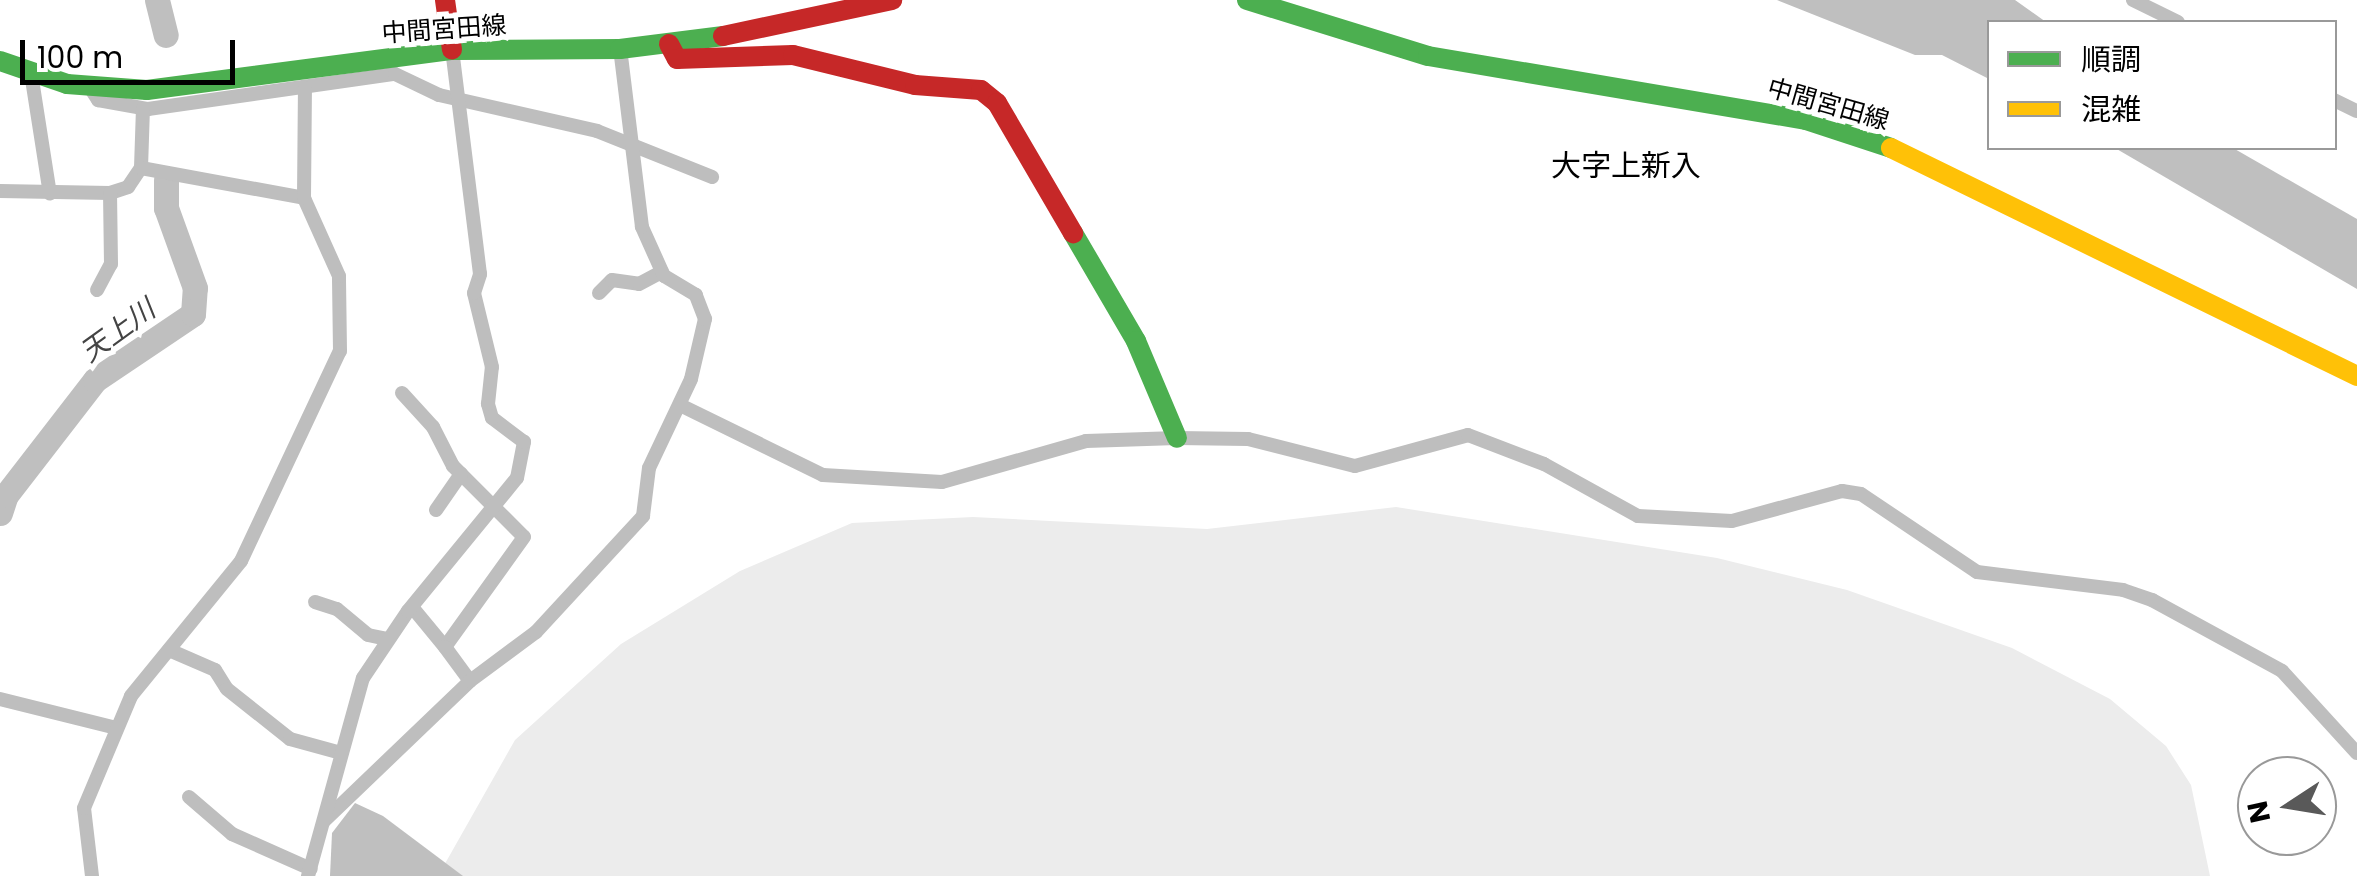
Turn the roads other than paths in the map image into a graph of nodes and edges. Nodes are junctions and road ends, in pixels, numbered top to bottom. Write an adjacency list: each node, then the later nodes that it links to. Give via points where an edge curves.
1 (445, 0): 8 (main road)
2 (892, 0): 6 (main road, 中間宮田線, via 824,19)
3 (1247, 0): 25 (main road, 中間宮田線, via 1428,56 1806,120 1905,153)
4 (2134, 0): 5 (street)
5 (2174, 20)
6 (669, 44): 7 (main road, 中間宮田線); 28 (main road, via 677,60 793,55 916,86 980,90 998,103 1136,341)
7 (620, 49): 8 (main road, 中間宮田線); 15 (street)
8 (452, 50): 11 (main road, 中間宮田線, via 203,86); 13 (street)
9 (0, 62): 10 (main road, 中間宮田線)
10 (32, 73): 11 (main road, 中間宮田線); 20 (street)
11 (89, 86): 14 (street, via 98,100)
12 (306, 88): 13 (street, via 394,74 439,96); 14 (street); 21 (street)
13 (460, 96): 15 (street); 30 (street, via 480,274 474,293 492,367 488,404 492,418 524,442 517,478)
14 (143, 109): 16 (street)
15 (633, 144): 17 (street); 22 (street, via 642,227)
16 (141, 168): 19 (street, via 128,187); 21 (street)
17 (712, 177)
18 (0, 192): 20 (street)
19 (110, 193): 20 (street); 23 (street, via 111,264)
20 (50, 194)
21 (304, 198): 36 (street, via 339,276 340,351 249,549)
22 (662, 272): 24 (street, via 638,284 612,280); 27 (street, via 704,307)
23 (97, 290)
24 (599, 293)
25 (2357, 376)
26 (402, 393): 29 (street, via 433,427)
27 (680, 404): 28 (street, via 823,476 942,482 1086,441); 37 (street, via 649,468 642,516 626,538 536,632)
28 (1178, 438): 41 (street, via 1248,439 1356,466 1482,436 1638,516 1664,520 1748,519 1842,491 1860,494 1977,572 2112,588 2152,600 2282,671)
29 (461, 474): 30 (street); 31 (street)
30 (492, 508): 33 (street); 35 (street, via 524,544)
31 (436, 510)
32 (315, 602): 34 (street, via 337,608 368,635)
33 (412, 607): 34 (street); 35 (street)
34 (387, 639): 40 (street, via 363,678)
35 (445, 647): 37 (street)
36 (169, 650): 39 (street, via 131,696); 40 (street, via 215,670 227,690 290,739)
37 (470, 681): 43 (street)
38 (0, 699): 39 (street)
39 (116, 728): 45 (street, via 84,808)
40 (341, 753): 43 (street)
41 (2357, 753)
42 (189, 797): 44 (street, via 232,834)
43 (324, 822): 44 (street)
44 (313, 871)
45 (92, 876)

